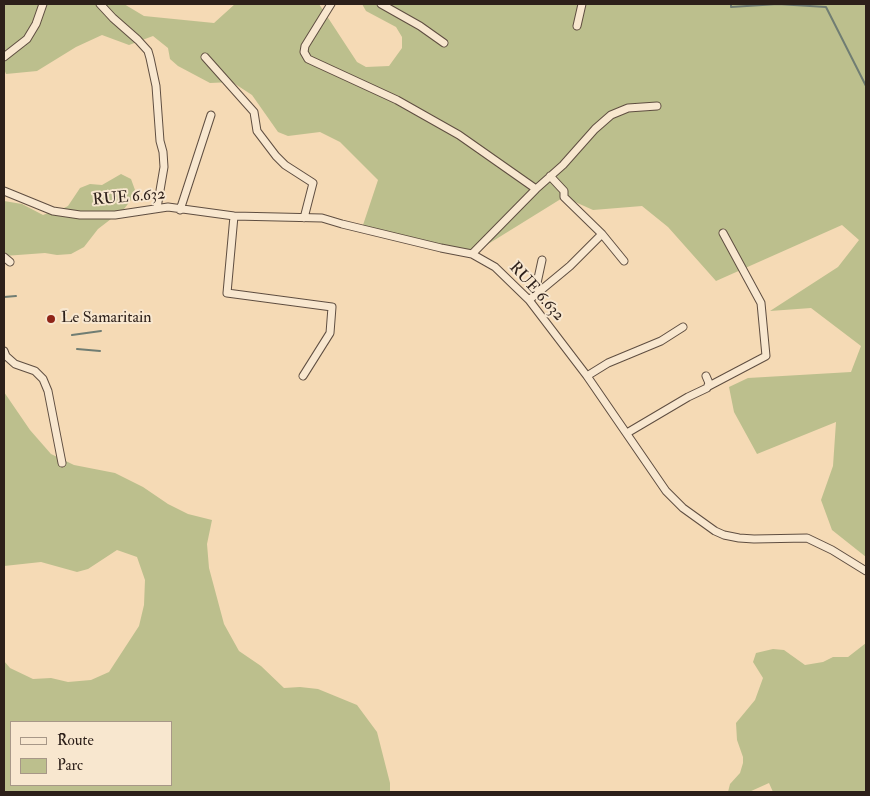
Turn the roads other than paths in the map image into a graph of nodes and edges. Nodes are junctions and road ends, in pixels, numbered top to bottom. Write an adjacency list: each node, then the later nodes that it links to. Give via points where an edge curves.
1 (43, 4): 8 (street, via 31,34)
2 (100, 4): 15 (street, via 138,40 150,58 164,167)
3 (331, 4): 13 (street, via 305,46 308,59 397,100 459,135)
4 (381, 4): 7 (street)
5 (582, 4): 6 (street)
6 (577, 26)
7 (444, 43)
8 (4, 57)
9 (205, 57): 18 (street, via 254,112 257,132 276,156 313,183)
10 (657, 106): 12 (street, via 628,108 611,115)
11 (211, 115): 16 (street)
12 (550, 176): 13 (street); 20 (street, via 564,191 564,197)
13 (536, 189): 21 (street)
14 (4, 191): 15 (street, RUE 6.632, via 65,214 115,215)
15 (157, 208): 16 (street, RUE 6.632)
16 (180, 210): 17 (street, RUE 6.632)
17 (234, 216): 18 (street, RUE 6.632); 28 (street, via 227,293 332,307 330,333)
18 (304, 218): 21 (street, RUE 6.632, via 322,218)
19 (723, 233): 31 (street, via 761,303 766,356)
20 (602, 234): 23 (street); 24 (street)
21 (472, 254): 25 (street, RUE 6.632, via 495,267)
22 (542, 260): 24 (street, via 537,283)
23 (624, 261)
24 (539, 292): 25 (street)
25 (529, 300): 29 (street, RUE 6.632)
26 (682, 327): 29 (street, via 661,341 608,363)
27 (4, 351): 33 (street, via 15,364 34,371 43,379)
28 (303, 376)
29 (588, 376): 32 (street, RUE 6.632)
30 (706, 376): 31 (street)
31 (709, 386): 32 (street)
32 (628, 433): 34 (street, RUE 6.632, via 671,498 715,531 739,538 807,538)
33 (62, 464)
34 (866, 571)

